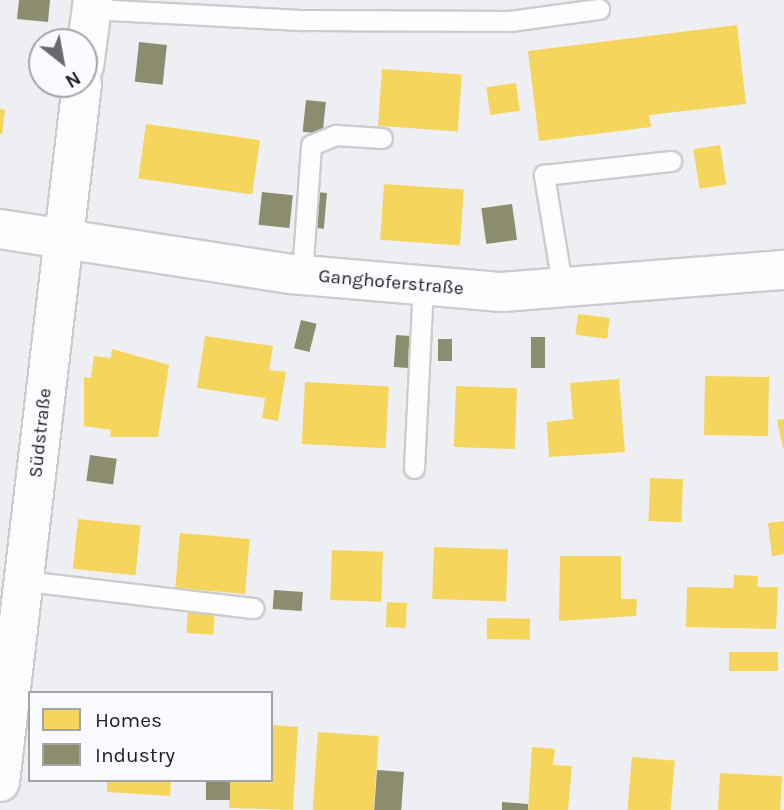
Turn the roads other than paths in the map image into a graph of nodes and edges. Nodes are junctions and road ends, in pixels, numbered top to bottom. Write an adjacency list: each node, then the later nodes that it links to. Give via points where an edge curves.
1 (92, 5): 2 (lane, via 305,20 510,21); 3 (street)
2 (599, 9)
3 (89, 28)
4 (80, 98): 8 (street, Südstraße)
5 (382, 138): 10 (lane, via 335,135 311,145)
6 (671, 161): 12 (lane, via 544,175)
7 (0, 229): 8 (street, Ganghoferstraße)
8 (61, 238): 10 (street, Ganghoferstraße); 14 (street, Südstraße)
9 (784, 270): 12 (street, Ganghoferstraße)
10 (302, 275): 11 (street, Ganghoferstraße)
11 (423, 285): 12 (street, Ganghoferstraße); 13 (lane)
12 (563, 290)
13 (414, 468)
14 (26, 581): 15 (lane); 16 (street, Südstraße)
15 (253, 607)
16 (0, 782)

